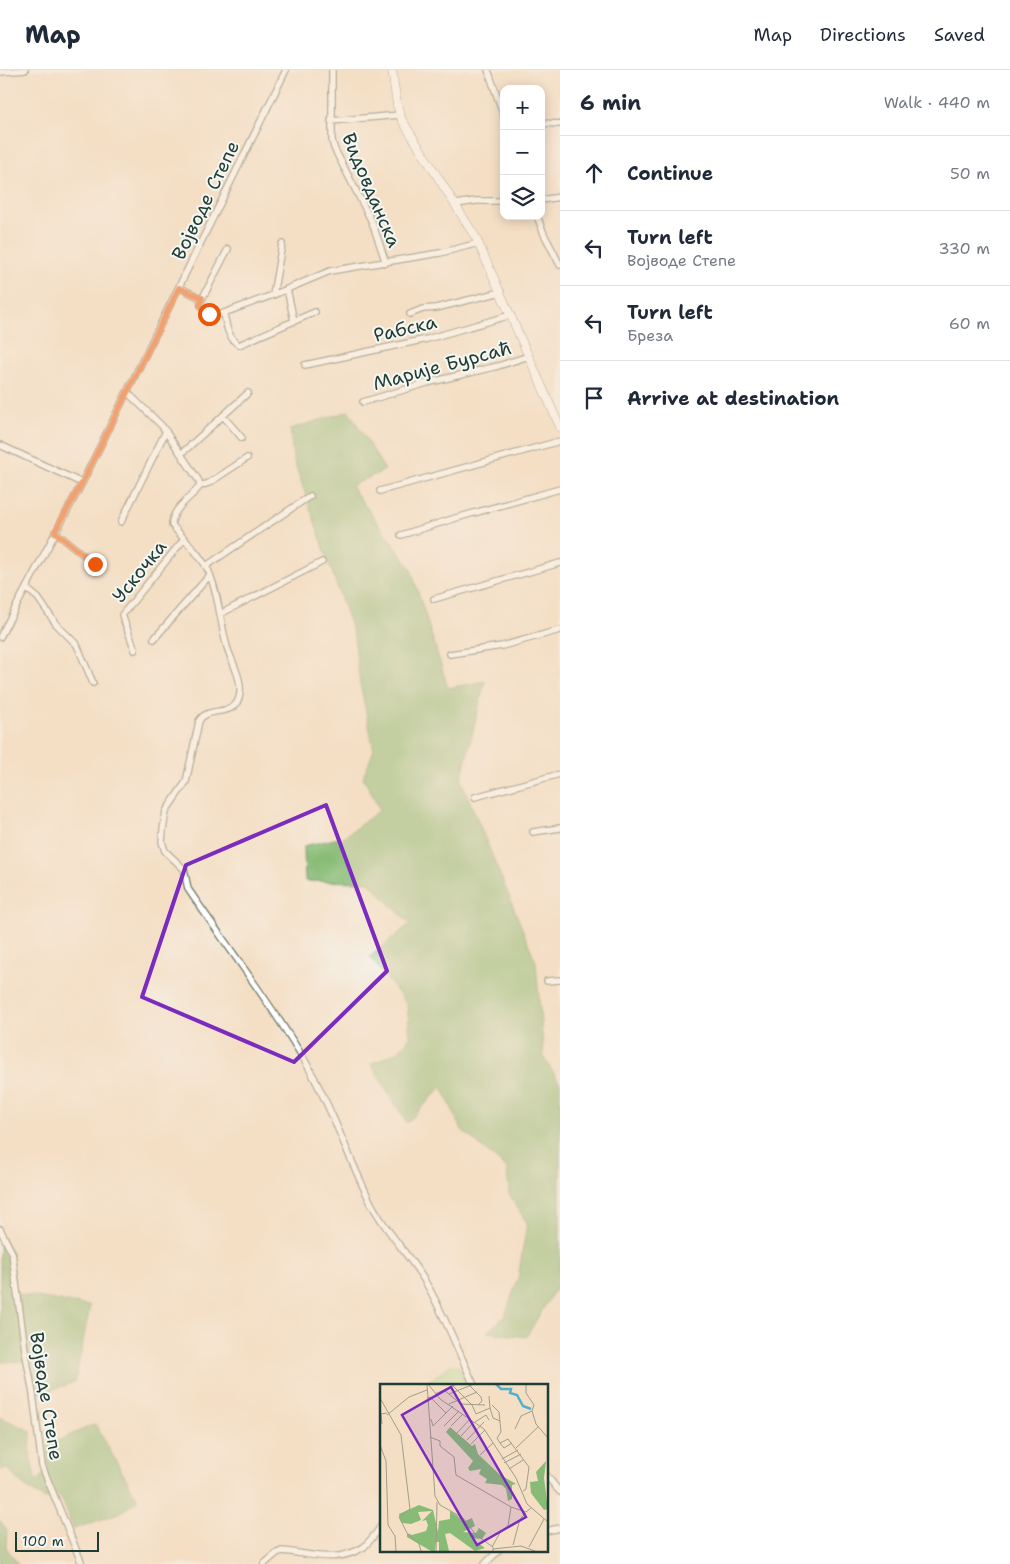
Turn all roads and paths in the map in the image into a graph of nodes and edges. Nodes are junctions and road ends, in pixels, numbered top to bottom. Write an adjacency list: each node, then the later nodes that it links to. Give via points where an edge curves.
1 (25, 70): 6 (street)
2 (286, 70): 22 (street, Војводе Степе)
3 (332, 70): 9 (street, Видовданска)
4 (392, 70): 8 (street)
5 (488, 70): 7 (street)
6 (0, 72)
7 (500, 104)
8 (400, 114): 9 (street); 15 (street)
9 (331, 121): 20 (street, Видовданска, via 334,148 372,222)
10 (545, 123): 11 (street)
11 (560, 124)
12 (560, 197): 13 (street)
13 (545, 199)
14 (500, 201): 15 (street)
15 (456, 204): 17 (street)
16 (539, 220): 21 (street)
17 (479, 243): 20 (street); 24 (street)
18 (282, 244): 25 (street)
19 (228, 249): 26 (street)
20 (386, 263): 23 (street, via 330,271)
21 (560, 265)
22 (179, 288): 26 (street); 34 (street, Војводе Степе)
23 (287, 289): 25 (street); 31 (street)
24 (501, 292): 29 (street); 30 (street)
25 (273, 295): 28 (street)
26 (202, 300): 28 (street, via 200,305 209,314)
27 (315, 312): 31 (street)
28 (224, 313): 31 (street, via 232,339 239,345)
29 (410, 314)
30 (511, 316): 32 (street); 33 (street, Рабска, via 426,339)
31 (294, 321)
32 (528, 356): 36 (street, Марије Бурсаћ); 37 (street)
33 (305, 365)
34 (127, 392): 40 (street); 46 (street, Војводе Степе)
35 (248, 393): 38 (street)
36 (363, 402)
37 (556, 409): 39 (street)
38 (222, 416): 41 (street); 44 (street)
39 (560, 427)
40 (166, 431): 44 (street); 51 (street)
41 (242, 438)
42 (560, 441): 49 (street)
43 (0, 445): 46 (street)
44 (182, 453): 47 (street)
45 (247, 458): 47 (street)
46 (82, 483): 52 (street, Војводе Степе)
47 (200, 486): 54 (street, via 177,510 172,522)
48 (560, 490): 53 (street)
49 (380, 491)
50 (310, 496): 58 (street)
51 (121, 522)
52 (55, 532): 57 (street); 60 (street, Војводе Степе)
53 (400, 535)
54 (184, 539): 58 (street); 66 (street, Ускочка, via 122,615)
55 (322, 562): 62 (street)
56 (560, 563): 61 (street)
57 (95, 564)
58 (206, 566): 59 (street)
59 (210, 576): 62 (street); 65 (street)
60 (26, 588): 64 (street, Војводе Степе); 68 (street, via 77,645)
61 (434, 599)
62 (220, 614): 76 (street, via 240,684 239,697 233,707 206,714 199,722 186,782 166,811 163,847 184,869 188,889 306,1063 372,1205 425,1281)
63 (560, 630): 67 (street, via 502,646)
64 (0, 637)
65 (154, 639)
66 (135, 650)
67 (450, 654)
68 (93, 683)
69 (560, 774): 70 (street)
70 (475, 797)
71 (560, 828): 72 (street)
72 (533, 832)
73 (560, 980): 74 (street)
74 (547, 981)
75 (0, 1229): 81 (street, Војводе Степе, via 12,1253 42,1466)
76 (474, 1384)
77 (548, 1477): 78 (street)
78 (560, 1492)
79 (380, 1527): 82 (street, via 358,1552 337,1561 282,1552)
80 (497, 1552): 83 (street)
81 (82, 1564)
82 (264, 1564)
83 (485, 1564)

